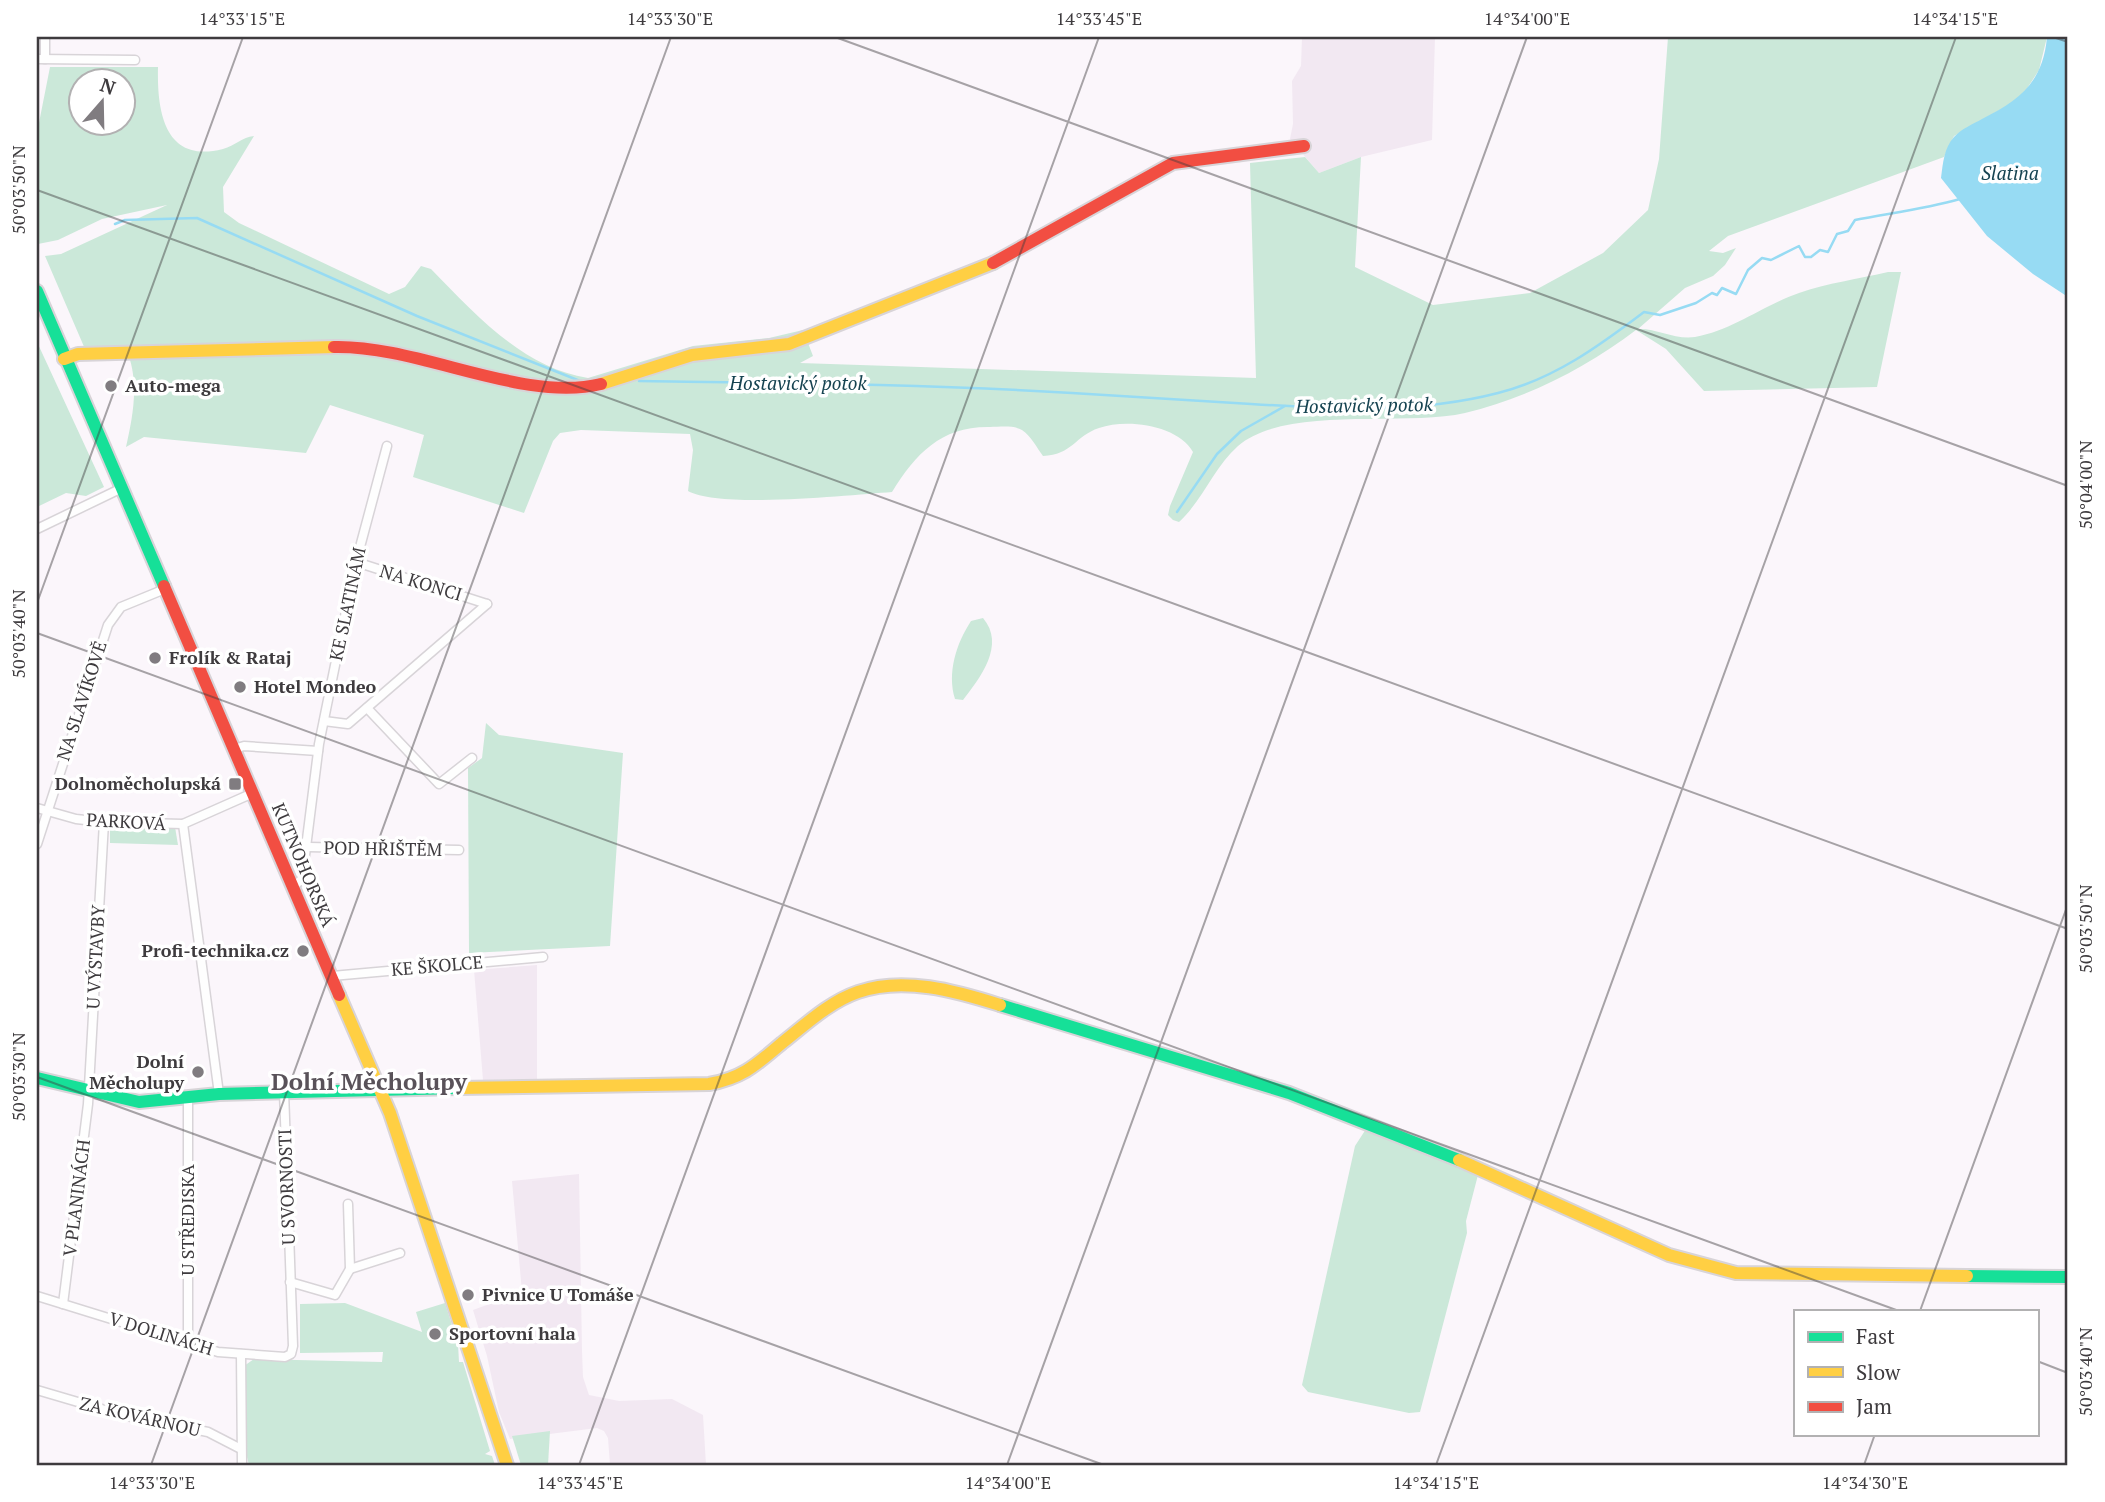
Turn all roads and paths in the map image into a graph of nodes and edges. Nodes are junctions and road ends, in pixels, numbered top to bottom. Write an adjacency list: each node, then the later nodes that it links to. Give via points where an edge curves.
1 (46, 37): 2 (street)
2 (41, 59): 3 (street)
3 (135, 60)
4 (1304, 146): 6 (street, via 1173,163 1010,256 789,344 692,355 586,388 554,389 461,367 342,347)
5 (37, 291): 6 (street, KUTNOHORSKÁ)
6 (65, 359): 8 (street, KUTNOHORSKÁ)
7 (387, 446): 10 (street, KE SLATINÁM)
8 (122, 488): 9 (street); 11 (street, KUTNOHORSKÁ)
9 (37, 529)
10 (356, 562): 12 (street, NA KONCI, via 487,604); 13 (street, KE SLATINÁM)
11 (165, 589): 14 (street, KUTNOHORSKÁ); 19 (street, NA SLAVÍKOVĚ, via 121,607 108,625)
12 (367, 708): 13 (street, via 348,724); 16 (street, via 439,784)
13 (324, 721): 15 (street, KE SLATINÁM)
14 (234, 749): 15 (street); 17 (street, KUTNOHORSKÁ)
15 (318, 751): 23 (street, KE SLATINÁM)
16 (472, 758)
17 (253, 793): 21 (street, PARKOVÁ); 25 (street, KUTNOHORSKÁ)
18 (37, 808): 19 (street, PARKOVÁ)
19 (47, 811): 20 (street, PARKOVÁ); 22 (street, NA SLAVÍKOVĚ)
20 (104, 822): 21 (street, PARKOVÁ); 31 (street, U VÝSTAVBY)
21 (183, 824): 32 (street)
22 (37, 844)
23 (308, 847): 24 (street, POD HŘIŠTĚM); 25 (street, KE SLATINÁM, via 302,879)
24 (459, 850)
25 (294, 886): 27 (street, KUTNOHORSKÁ)
26 (543, 957): 27 (street, KE ŠKOLCE)
27 (332, 976): 29 (street, KUTNOHORSKÁ)
28 (37, 1078): 31 (street)
29 (380, 1089): 30 (street); 37 (street, via 733,1080 823,1011 857,992 889,985 923,986 985,1000 1289,1093 1492,1173 1669,1255 1736,1273); 47 (street, KUTNOHORSKÁ)
30 (284, 1091): 32 (street); 38 (street, U SVORNOSTI)
31 (89, 1092): 33 (street, via 138,1102); 40 (street, V PLANINÁCH)
32 (219, 1094): 33 (street)
33 (188, 1097): 41 (street, U STŘEDISKA)
34 (348, 1204): 36 (street)
35 (400, 1253): 36 (street)
36 (350, 1269): 38 (street, via 335,1295)
37 (2068, 1277)
38 (290, 1282): 43 (street, U SVORNOSTI, via 293,1346)
39 (37, 1296): 40 (street, V DOLINÁCH)
40 (63, 1304): 41 (street, V DOLINÁCH)
41 (188, 1343): 42 (street, V DOLINÁCH)
42 (241, 1354): 43 (street, V DOLINÁCH); 45 (street)
43 (288, 1356)
44 (37, 1391): 45 (street, ZA KOVÁRNOU, via 122,1415 208,1432)
45 (241, 1449): 46 (street)
46 (242, 1465)
47 (507, 1465)

